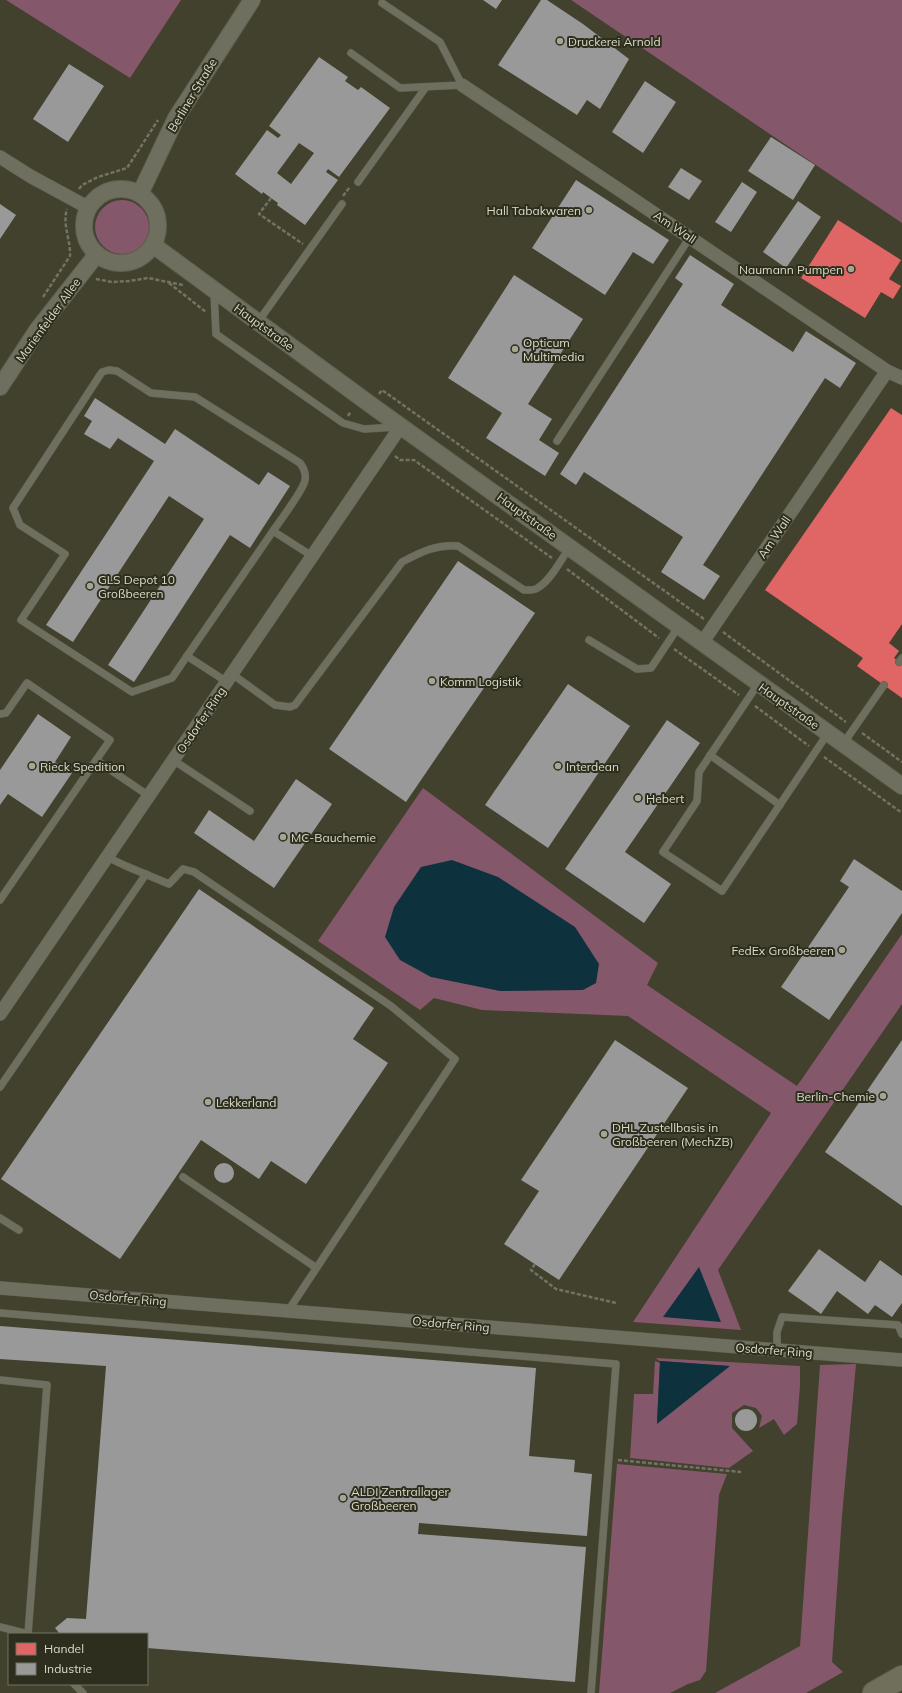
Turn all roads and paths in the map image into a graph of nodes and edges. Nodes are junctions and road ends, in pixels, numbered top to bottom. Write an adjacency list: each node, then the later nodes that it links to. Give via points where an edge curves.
1 (252, 0): 9 (street, Berliner Straße, via 176,118)
2 (382, 3): 4 (lane, via 440,42)
3 (351, 53): 5 (lane, via 400,88)
4 (462, 85): 5 (lane); 14 (street, Am Wall)
5 (426, 87): 8 (lane)
6 (162, 114): 10 (path, via 127,168 82,185)
7 (0, 157): 10 (street)
8 (358, 182): 12 (path, via 348,189 342,198)
9 (140, 194): 13 (street, via 131,190 111,191 98,197); 15 (street, via 155,211 158,229)
10 (72, 198): 13 (street); 18 (path, via 66,211)
11 (271, 198): 16 (path, via 259,214)
12 (342, 204): 16 (lane)
13 (89, 208): 17 (street, via 85,220 85,233 89,245)
14 (690, 237): 26 (street, Am Wall); 31 (lane)
15 (153, 245): 17 (street, via 138,260 127,263 106,260); 22 (street, Hauptstraße)
16 (310, 249): 25 (lane)
17 (97, 254): 19 (street, Marienfelder Allee)
18 (70, 256): 19 (path); 23 (path)
19 (84, 271): 20 (path, via 97,280 129,282 148,278); 28 (street, Marienfelder Allee, via 38,330)
20 (168, 283): 21 (path); 24 (path)
21 (178, 284)
22 (214, 290): 24 (lane); 25 (street, Hauptstraße)
23 (39, 303)
24 (216, 320): 30 (lane, via 216,334 343,423 364,429)
25 (258, 322): 30 (street, Hauptstraße)
26 (887, 371): 27 (street, Am Wall); 38 (street, Am Wall)
27 (902, 378)
28 (0, 387)
29 (377, 397): 38 (path, via 382,390)
30 (401, 426): 34 (street, Hauptstraße); 35 (street, Osdorfer Ring)
31 (557, 441)
32 (395, 456): 36 (path, via 400,460 414,460)
33 (273, 531): 35 (lane); 42 (lane); 42 (lane, via 304,484 305,474 300,463 195,397 151,393 117,371 102,372 13,508 20,525 65,554 21,620 132,692 172,678)
34 (570, 547): 36 (lane); 37 (street, Hauptstraße)
35 (312, 556): 43 (street, Osdorfer Ring)
36 (559, 563): 41 (path); 43 (lane, via 538,588 524,590 458,546 437,546 425,550 402,562 394,571 295,706 275,705)
37 (679, 626): 40 (street, Hauptstraße); 41 (lane)
38 (714, 626): 40 (street, Am Wall); 48 (path)
39 (589, 640): 41 (lane, via 637,669 644,670 651,668)
40 (702, 643): 44 (street, Hauptstraße)
41 (667, 644): 46 (path)
42 (187, 656): 43 (lane)
43 (229, 678): 54 (street, Osdorfer Ring)
44 (758, 684): 46 (lane); 49 (street, Hauptstraße)
45 (884, 685): 48 (lane)
46 (747, 700): 51 (path); 52 (lane)
47 (0, 714): 53 (lane, via 6,713 27,683 110,740)
48 (854, 728): 50 (lane); 55 (path)
49 (828, 733): 50 (street, Hauptstraße); 51 (lane)
50 (843, 744): 56 (street, Hauptstraße)
51 (816, 751): 58 (lane); 60 (path)
52 (710, 755): 58 (lane); 58 (lane, via 699,772 697,801 663,852 722,891)
53 (96, 760): 57 (lane); 63 (lane)
54 (174, 760): 57 (street, Osdorfer Ring); 59 (lane)
55 (902, 762)
56 (902, 786)
57 (149, 796): 61 (street, Osdorfer Ring)
58 (780, 805)
59 (250, 811)
60 (902, 813)
61 (107, 857): 62 (lane); 64 (street, Osdorfer Ring)
62 (146, 874): 65 (lane); 70 (lane, via 169,884 183,869 194,872 391,1006 455,1059)
63 (0, 900)
64 (0, 1014)
65 (0, 1087)
66 (183, 1177): 70 (lane)
67 (0, 1218): 68 (lane)
68 (19, 1230)
69 (535, 1264): 72 (path, via 531,1270 556,1289)
70 (315, 1267): 73 (lane)
71 (0, 1288): 73 (street, Osdorfer Ring)
72 (616, 1303)
73 (288, 1311): 76 (street, Osdorfer Ring)
74 (0, 1313): 79 (lane, via 616,1364)
75 (902, 1334): 76 (lane, via 898,1325 782,1317 777,1332)
76 (777, 1350): 77 (street, Osdorfer Ring)
77 (902, 1360)
78 (0, 1380): 83 (lane, via 47,1384)
79 (609, 1460): 80 (path); 87 (lane)
80 (741, 1472)
81 (0, 1627): 82 (lane)
82 (24, 1633)
83 (28, 1633)
84 (902, 1677): 88 (highway)
85 (75, 1685): 86 (lane)
86 (82, 1693)
87 (591, 1693)
88 (874, 1693)

